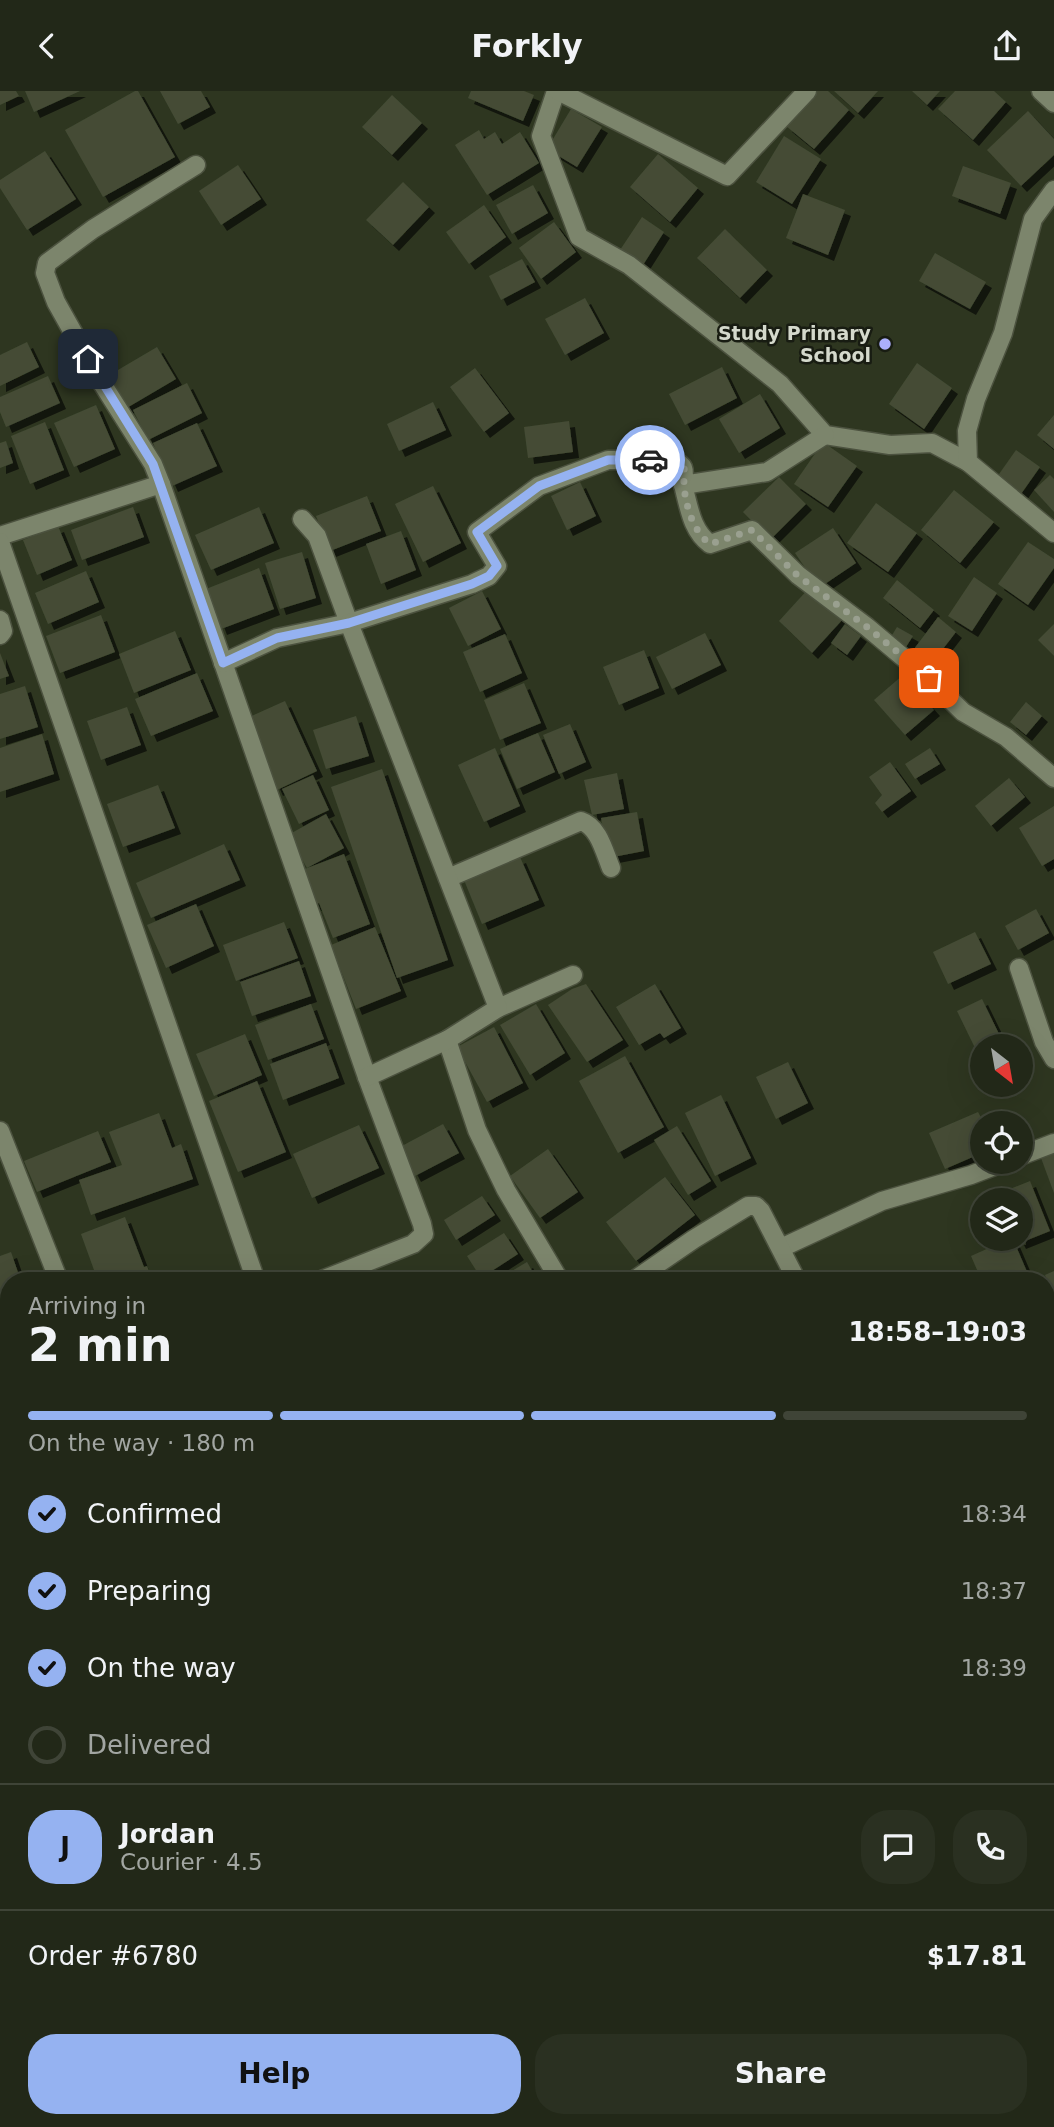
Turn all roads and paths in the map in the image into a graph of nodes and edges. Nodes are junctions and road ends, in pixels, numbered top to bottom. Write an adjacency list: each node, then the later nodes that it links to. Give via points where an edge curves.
1 (557, 91): 2 (street, via 727,176); 7 (street, via 541,136 579,237 629,265 780,384)
2 (807, 91)
3 (1041, 91): 4 (street)
4 (1054, 103)
5 (195, 165): 9 (street, via 93,229 47,263 45,273 56,302)
6 (1054, 190): 8 (street, via 1033,219 1003,333 967,431)
7 (825, 435): 8 (street, via 890,445 932,443); 10 (street, via 768,472)
8 (968, 461): 12 (street)
9 (161, 484): 13 (street); 18 (street)
10 (683, 485): 16 (street, via 684,469 673,460 608,460 539,486 477,532 497,566 489,576); 19 (street, via 701,538 710,544 752,530 797,575 888,644 963,712 1006,737)
11 (302, 519): 16 (street, via 317,536)
12 (1054, 533)
13 (0, 536)
14 (0, 542): 34 (street)
15 (0, 620): 17 (street)
16 (349, 623): 18 (street, via 277,638); 21 (street)
17 (0, 635)
18 (223, 663): 27 (street)
19 (1054, 778)
20 (611, 868): 21 (street, via 594,829 581,821)
21 (448, 878): 24 (street)
22 (1019, 968): 26 (street)
23 (573, 975): 24 (street)
24 (498, 1008): 25 (street)
25 (447, 1040): 27 (street); 36 (street, via 477,1130)
26 (1054, 1059)
27 (367, 1077): 35 (street, via 424,1234 413,1244)
28 (0, 1131): 33 (street)
29 (1054, 1143): 30 (street)
30 (1033, 1151)
31 (974, 1174): 32 (street, via 882,1201)
32 (781, 1248): 37 (street, via 761,1211 748,1206); 38 (street)
33 (55, 1272)
34 (253, 1272)
35 (342, 1272)
36 (555, 1272)
37 (646, 1272)
38 (793, 1272)

